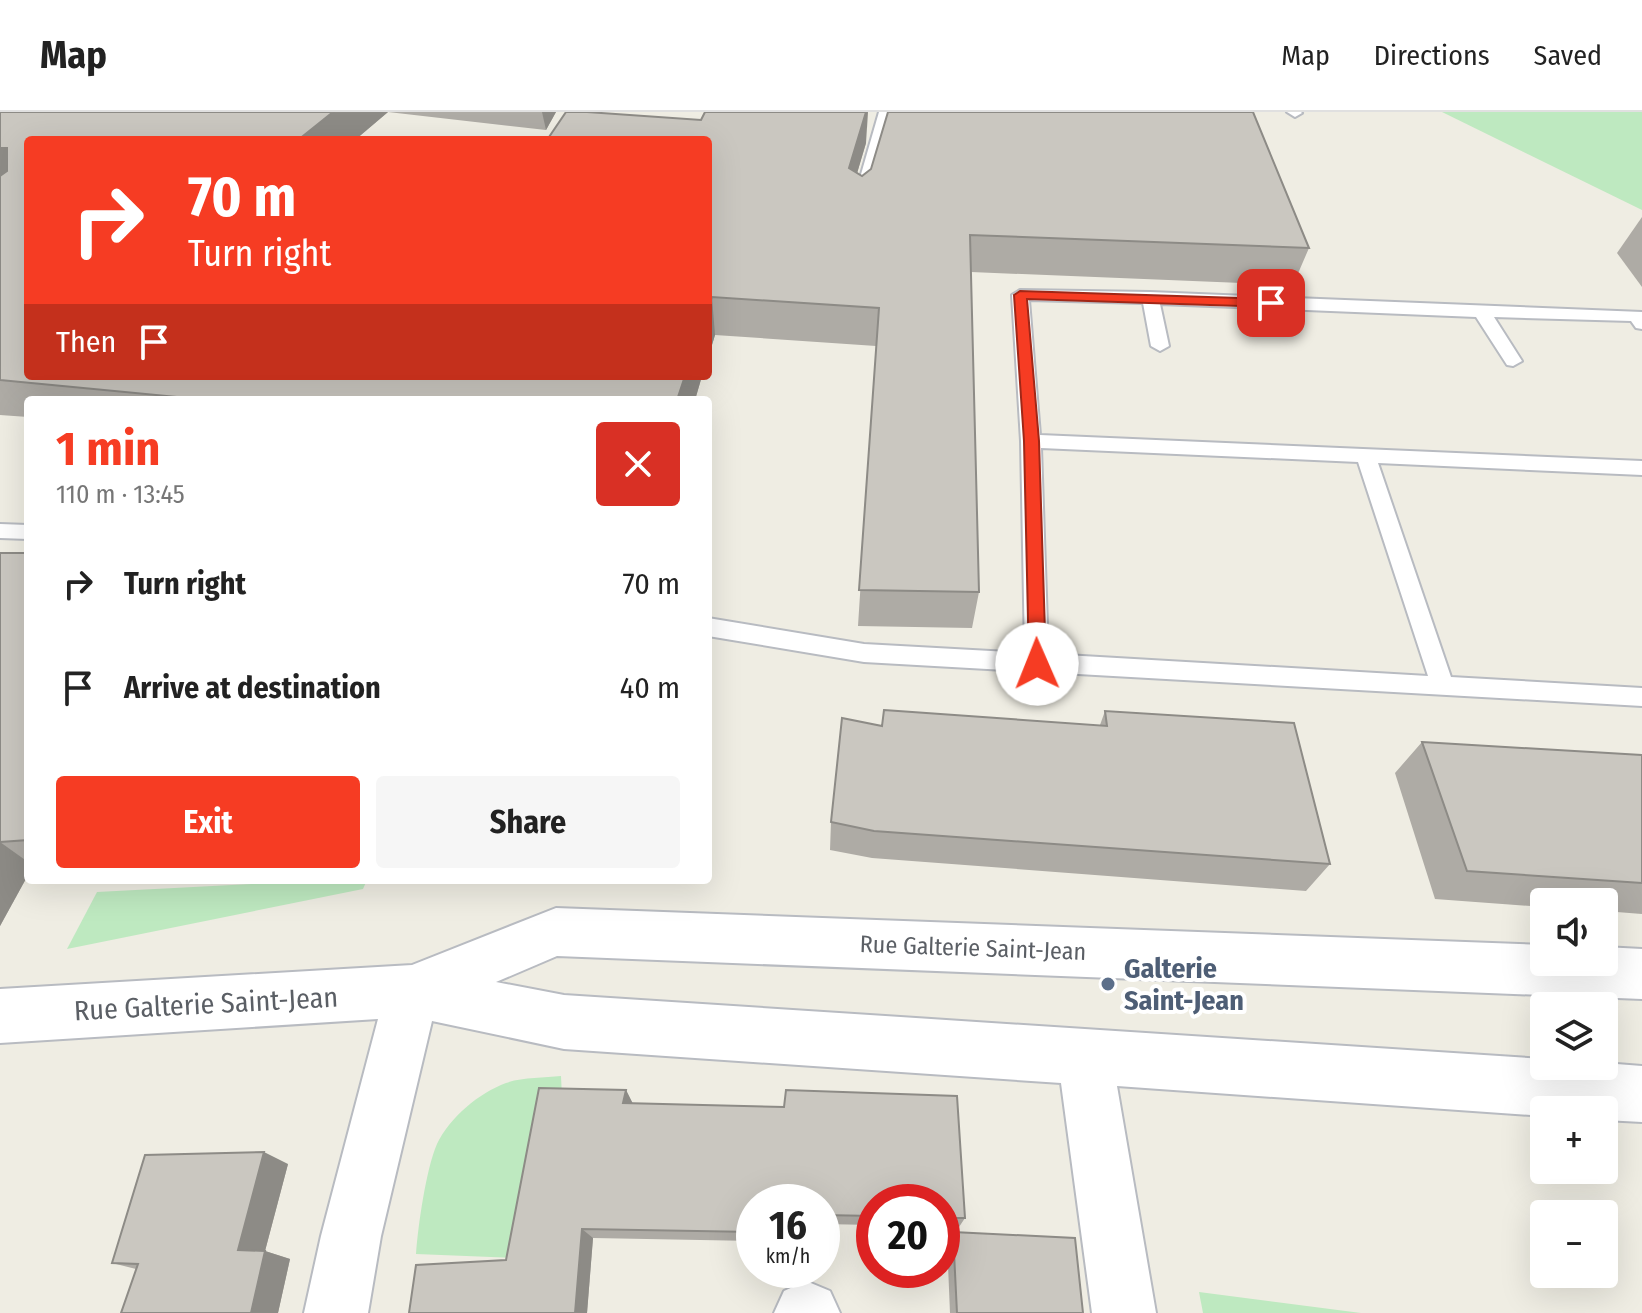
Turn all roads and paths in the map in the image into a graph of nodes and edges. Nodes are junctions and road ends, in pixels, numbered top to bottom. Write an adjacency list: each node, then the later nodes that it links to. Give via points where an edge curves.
1 (886, 112): 2 (lane)
2 (859, 205)
3 (1150, 297): 4 (lane); 6 (lane); 8 (lane, via 1020,295)
4 (1483, 314): 5 (lane, via 1636,316); 7 (lane)
5 (1642, 324)
6 (1160, 346)
7 (1513, 361)
8 (1031, 441): 9 (lane); 14 (lane)
9 (1366, 456): 10 (lane); 15 (lane)
10 (1642, 468)
11 (0, 531): 12 (lane)
12 (24, 532)
13 (712, 628): 14 (lane, via 864,653)
14 (1037, 664): 15 (lane)
15 (1442, 684): 16 (lane)
16 (1642, 697)
17 (1642, 974): 18 (street, Rue Galterie Saint-Jean, via 556,932)
18 (412, 991): 19 (street, Rue Galterie Saint-Jean); 20 (street, Rue Galterie Saint-Jean, via 564,1022); 22 (street)
19 (0, 1016)
20 (1085, 1059): 21 (street, Rue Galterie Saint-Jean); 23 (street)
21 (1642, 1094)
22 (336, 1313)
23 (1124, 1313)

